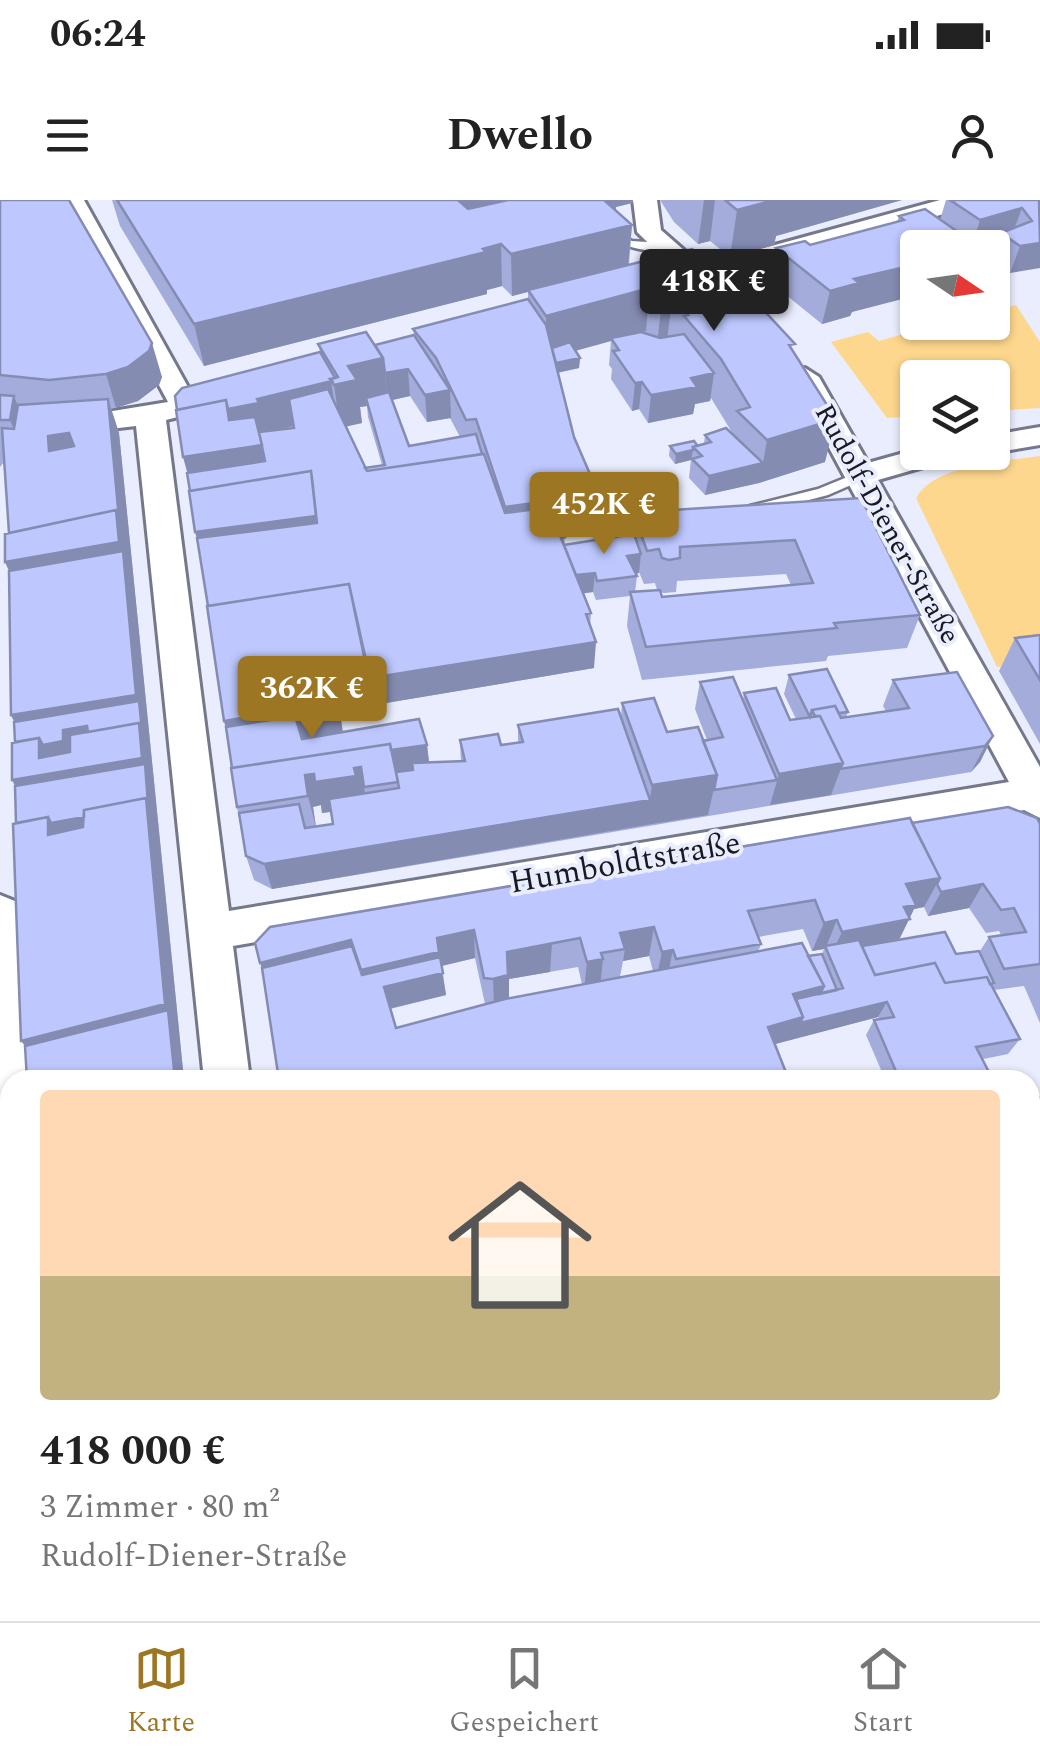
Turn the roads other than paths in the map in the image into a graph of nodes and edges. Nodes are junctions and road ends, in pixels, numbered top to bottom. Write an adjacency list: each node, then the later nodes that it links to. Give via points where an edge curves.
1 (645, 200): 6 (street, via 649,232)
2 (967, 200): 7 (street)
3 (78, 212): 4 (street); 12 (street)
4 (119, 216)
5 (602, 230): 6 (lane, via 629,244)
6 (662, 247): 7 (street)
7 (695, 275): 8 (street); 9 (street)
8 (637, 290)
9 (725, 300)
10 (781, 350): 18 (street, Rudolf-Diener-Straße, via 808,381)
11 (258, 389): 12 (street)
12 (185, 407): 13 (street)
13 (150, 414): 14 (street, via 80,426); 22 (street)
14 (0, 421)
15 (1040, 436): 16 (street)
16 (1010, 441)
17 (900, 464): 18 (street)
18 (862, 475): 19 (lane, via 824,492); 20 (street, Rudolf-Diener-Straße)
19 (734, 513)
20 (1038, 796): 22 (street, Humboldtstraße)
21 (0, 913): 23 (street)
22 (209, 932): 24 (street)
23 (3, 1070)
24 (226, 1070)

